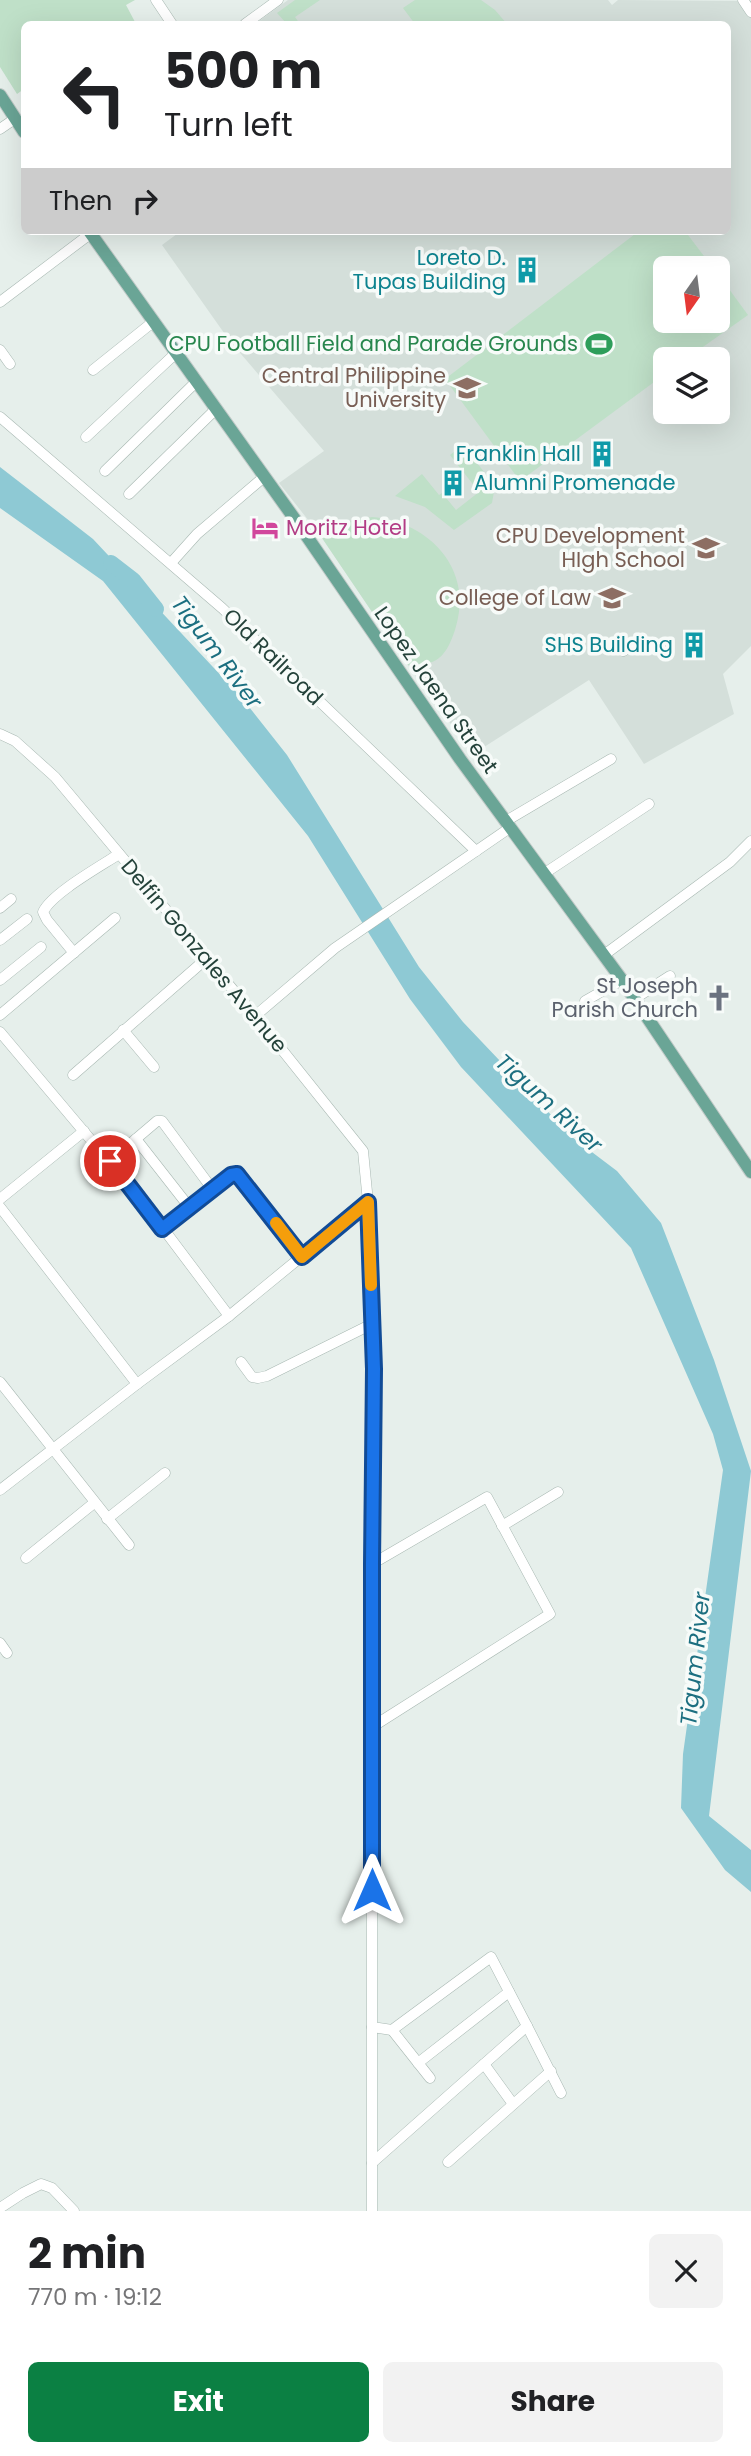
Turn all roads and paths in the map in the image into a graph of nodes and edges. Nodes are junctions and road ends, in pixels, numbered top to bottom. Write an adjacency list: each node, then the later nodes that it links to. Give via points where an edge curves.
1 (156, 0): 5 (street)
2 (278, 0): 6 (street)
3 (743, 0): 4 (street)
4 (751, 12)
5 (170, 21)
6 (249, 21)
7 (0, 95): 8 (main road)
8 (16, 118): 9 (main road); 10 (street)
9 (21, 127)
10 (0, 129)
11 (88, 235): 13 (street)
12 (94, 235): 14 (main road, Lopez Jaena Street)
13 (0, 302)
14 (153, 322): 16 (main road, Lopez Jaena Street); 18 (street)
15 (0, 350): 17 (street)
16 (175, 354): 19 (main road, Lopez Jaena Street); 22 (street)
17 (10, 364)
18 (93, 370)
19 (196, 382): 20 (main road, Lopez Jaena Street); 23 (street)
20 (215, 411): 24 (main road, Lopez Jaena Street); 25 (street)
21 (0, 417): 26 (street, Old Railroad)
22 (86, 437)
23 (105, 471)
24 (264, 477): 26 (street); 32 (main road, Lopez Jaena Street)
25 (129, 494)
26 (171, 563): 34 (street, Old Railroad)
27 (642, 639): 28 (street)
28 (623, 651)
29 (0, 734): 35 (street, Delfin Gonzales Avenue, via 15,741 55,777)
30 (611, 759): 32 (street)
31 (649, 804): 36 (street)
32 (509, 824): 34 (street); 36 (main road, Lopez Jaena Street)
33 (751, 841): 44 (street, via 730,862)
34 (476, 851): 52 (street, via 335,948)
35 (119, 854): 43 (street, via 46,905 47,920); 45 (street, Delfin Gonzales Avenue)
36 (545, 873): 44 (main road, Lopez Jaena Street)
37 (11, 899): 38 (street)
38 (0, 908)
39 (115, 918): 43 (street)
40 (27, 919): 41 (street)
41 (0, 940)
42 (41, 947): 47 (street)
43 (74, 953): 51 (street)
44 (604, 955): 48 (main road, Lopez Jaena Street)
45 (206, 960): 52 (street, Delfin Gonzales Avenue); 53 (street)
46 (670, 976): 49 (street)
47 (0, 980)
48 (622, 980): 49 (main road, Lopez Jaena Street); 50 (street)
49 (634, 999): 60 (main road, Lopez Jaena Street)
50 (585, 1001)
51 (0, 1015)
52 (255, 1016): 63 (street, Delfin Gonzales Avenue, via 363,1151)
53 (124, 1030): 55 (street); 56 (street)
54 (0, 1032): 57 (street)
55 (154, 1067)
56 (73, 1075)
57 (84, 1131): 59 (street); 62 (street)
58 (136, 1139): 59 (street); 61 (street, via 162,1121); 65 (street)
59 (110, 1161): 66 (street)
60 (751, 1172)
61 (213, 1189): 65 (street); 67 (street, via 237,1174)
62 (0, 1199)
63 (368, 1202): 67 (street); 69 (street, Delfin Gonzales Avenue)
64 (0, 1207): 72 (street)
65 (190, 1208): 66 (street)
66 (162, 1229): 68 (street)
67 (302, 1257): 68 (street)
68 (229, 1315): 72 (street)
69 (372, 1324): 70 (street, via 267,1376 251,1377); 82 (street, Delfin Gonzales Avenue)
70 (241, 1362)
71 (0, 1382): 73 (street)
72 (137, 1384): 73 (street)
73 (52, 1449): 75 (street); 77 (street)
74 (165, 1474): 78 (street)
75 (0, 1490)
76 (558, 1492): 79 (street)
77 (94, 1503): 78 (street); 81 (street)
78 (107, 1519): 80 (street)
79 (502, 1526): 82 (street, via 487,1497); 85 (street, via 550,1614)
80 (129, 1545)
81 (26, 1558)
82 (372, 1564): 85 (street, Delfin Gonzales Avenue)
83 (0, 1643): 84 (street)
84 (8, 1653)
85 (372, 1727): 87 (street, Delfin Gonzales Avenue)
86 (509, 1992): 88 (street); 89 (street, via 491,1957); 90 (street)
87 (372, 2026): 89 (street); 97 (street, Delfin Gonzales Avenue)
88 (527, 2026): 91 (street); 92 (street)
89 (392, 2030): 90 (street)
90 (418, 2063): 93 (street)
91 (484, 2064): 95 (street); 97 (street)
92 (551, 2071): 94 (street); 95 (street)
93 (430, 2078)
94 (561, 2093)
95 (513, 2104): 96 (street)
96 (447, 2162)
97 (372, 2163): 100 (street, Delfin Gonzales Avenue)
98 (0, 2208): 99 (street, via 41,2184 52,2188)
99 (74, 2211)
100 (372, 2211)

